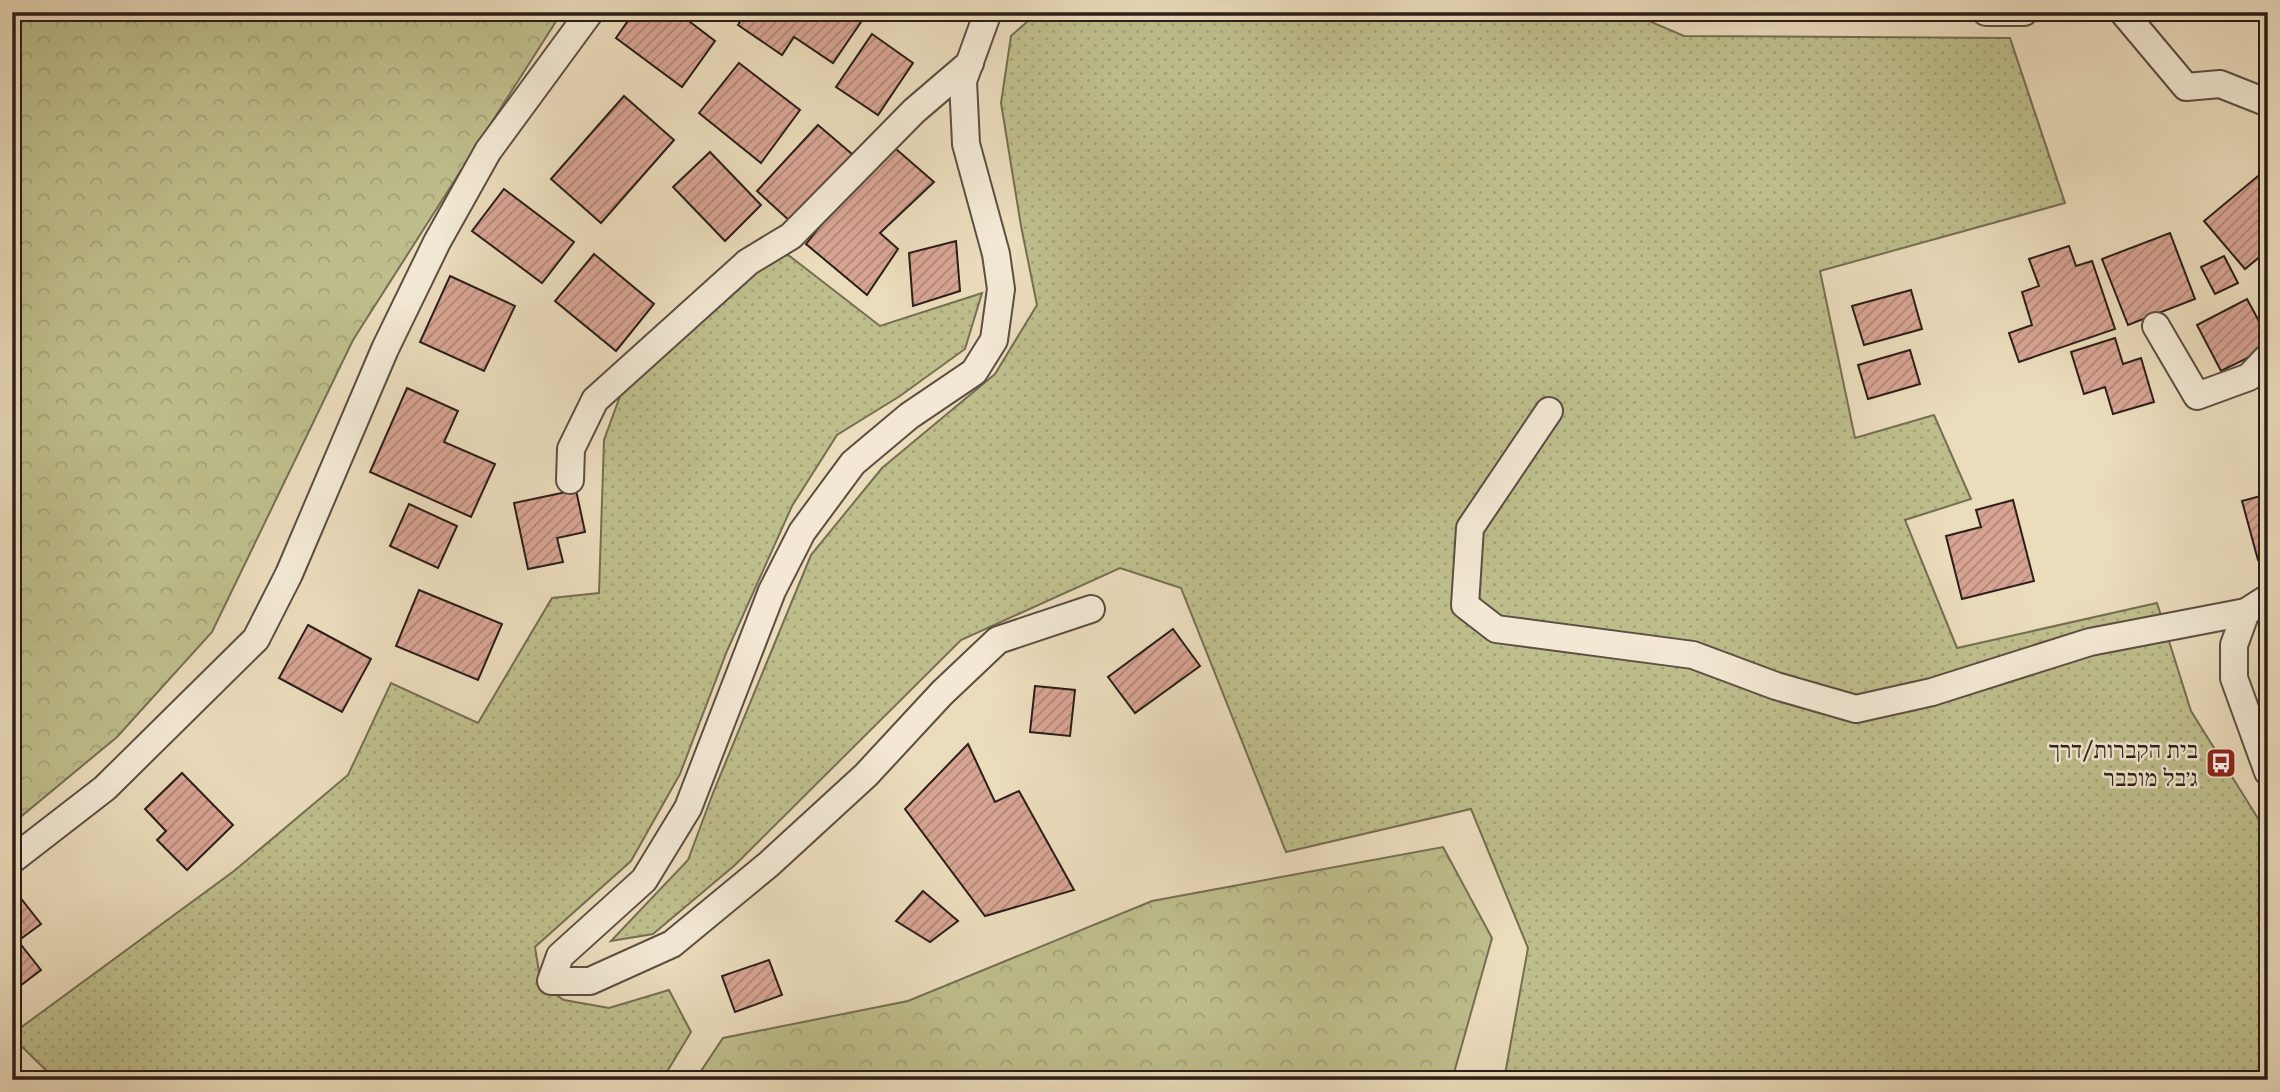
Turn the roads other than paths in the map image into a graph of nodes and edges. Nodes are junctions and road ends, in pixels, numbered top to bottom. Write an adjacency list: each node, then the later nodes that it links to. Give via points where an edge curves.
1 (590, 12): 15 (street, via 488,151 437,242 256,639 105,788)
2 (988, 12): 6 (street)
3 (1986, 12): 4 (street)
4 (2024, 12)
5 (2123, 12): 7 (street, via 2186,86 2220,84)
6 (970, 63): 11 (street, via 914,111 791,236 748,262 595,400 571,449); 13 (street, via 963,81 966,144 1001,289 994,340 974,372 909,416 853,463 802,532 772,591 688,808 644,880 560,956 551,981 590,981 672,944 866,775 998,639)
7 (2268, 103)
8 (2157, 326): 9 (street, via 2197,396 2249,377)
9 (2268, 357)
10 (1549, 411): 12 (street, via 1469,528 1465,605 1496,629 1693,656 1856,709 1932,692 2090,642)
11 (569, 481)
12 (2257, 605): 14 (street, via 2234,645 2234,678)
13 (1091, 609)
14 (2268, 772)
15 (12, 860)

